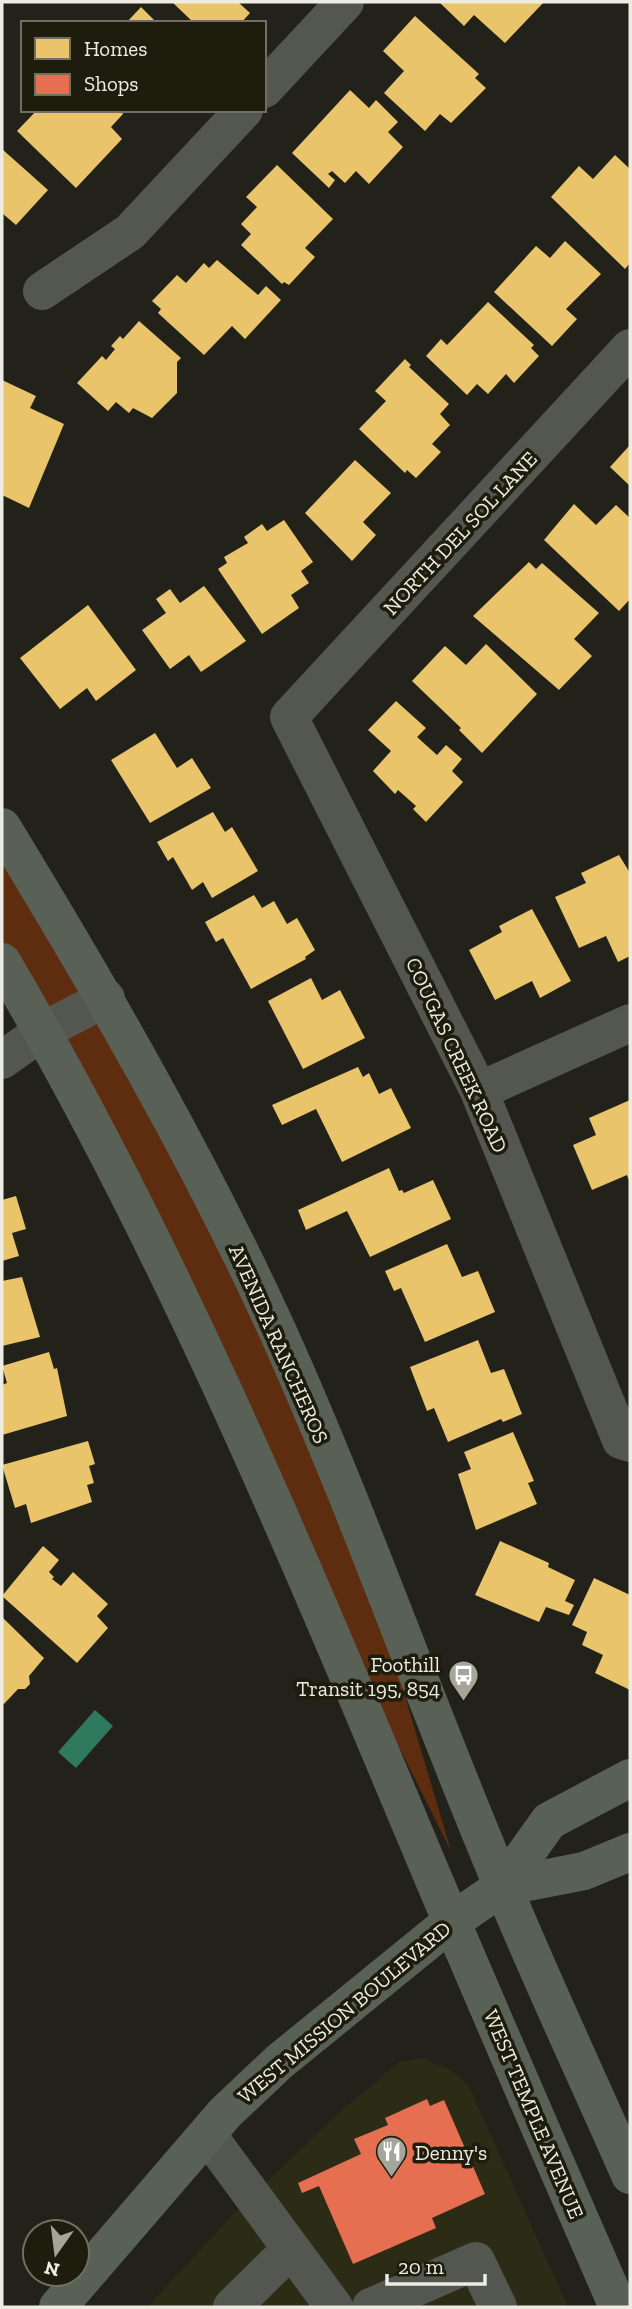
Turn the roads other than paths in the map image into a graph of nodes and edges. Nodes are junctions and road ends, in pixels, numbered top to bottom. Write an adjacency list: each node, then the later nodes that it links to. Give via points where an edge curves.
1 (345, 2): 2 (street)
2 (266, 87)
3 (242, 112): 4 (street, via 130,232)
4 (42, 291)
5 (630, 348): 6 (street, NORTH DEL SOL LANE)
6 (289, 717): 13 (street, COUGAS CREEK ROAD)
7 (2, 827): 9 (main road, AVENIDA RANCHEROS)
8 (2, 962): 11 (main road)
9 (106, 998): 11 (street); 17 (main road, AVENIDA RANCHEROS, via 166,1104 277,1331 366,1540)
10 (630, 1023): 13 (street)
11 (43, 1031): 12 (street); 18 (main road, via 168,1274 303,1569)
12 (2, 1060)
13 (479, 1091): 14 (street, COUGAS CREEK ROAD)
14 (626, 1442)
15 (630, 1778): 17 (main road, via 549,1821)
16 (630, 1852): 17 (main road, via 584,1871)
17 (502, 1887): 18 (main road, WEST MISSION BOULEVARD); 20 (main road)
18 (451, 1922): 19 (main road, WEST MISSION BOULEVARD, via 279,2062); 27 (main road, WEST TEMPLE AVENUE)
19 (207, 2134): 21 (street); 22 (main road, WEST MISSION BOULEVARD)
20 (630, 2175)
21 (291, 2249): 23 (street); 24 (street)
22 (62, 2305)
23 (232, 2307)
24 (334, 2307)
25 (371, 2307): 26 (street, via 476,2261)
26 (498, 2307)
27 (618, 2307)

